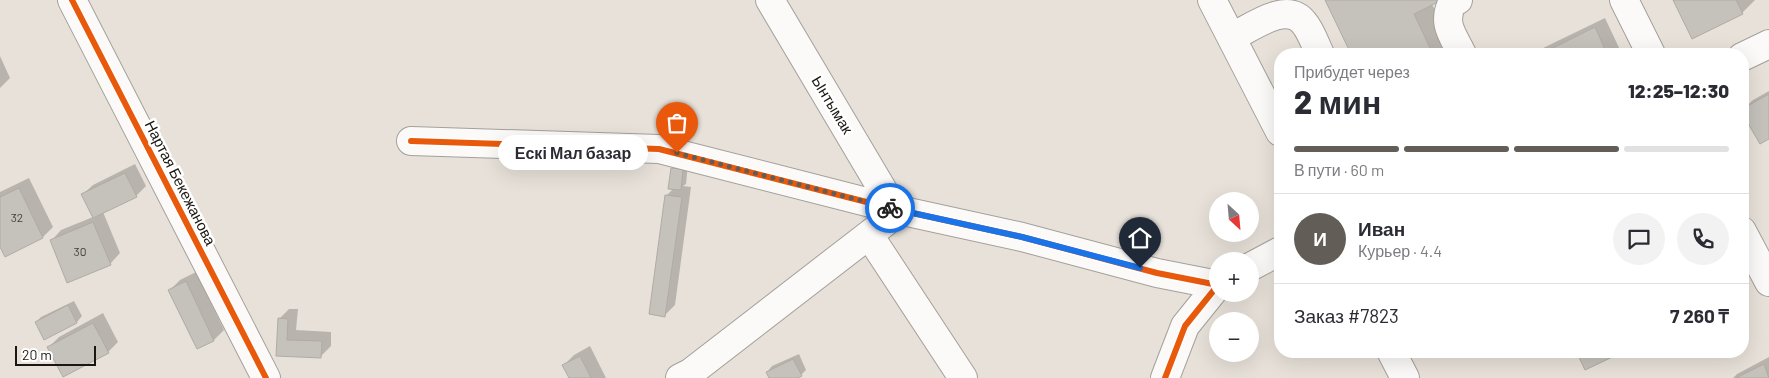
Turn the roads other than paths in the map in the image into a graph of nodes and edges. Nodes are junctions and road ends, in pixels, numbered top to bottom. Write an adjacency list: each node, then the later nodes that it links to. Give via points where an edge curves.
1 (72, 0): 21 (street, Нартая Бекежанова)
2 (770, 0): 14 (street, Ынтымак)
3 (1212, 0): 6 (street)
4 (1458, 0): 9 (street, via 1452,3 1447,23)
5 (1624, 0): 10 (street)
6 (1232, 38): 8 (street, via 1278,14 1289,13 1305,23); 12 (street)
7 (1769, 44): 11 (street)
8 (1317, 48)
9 (1459, 48)
10 (1648, 48)
11 (1749, 54)
12 (1274, 120)
13 (411, 141): 14 (street, via 659,149)
14 (897, 210): 15 (street); 24 (street, via 1218,285 1185,326)
15 (869, 235): 22 (street); 23 (street)
16 (1749, 244): 19 (street)
17 (1274, 254): 18 (street)
18 (1259, 262)
19 (1769, 282)
20 (1395, 358): 25 (street)
21 (266, 378)
22 (680, 378)
23 (963, 378)
24 (1165, 378)
25 (1405, 378)

